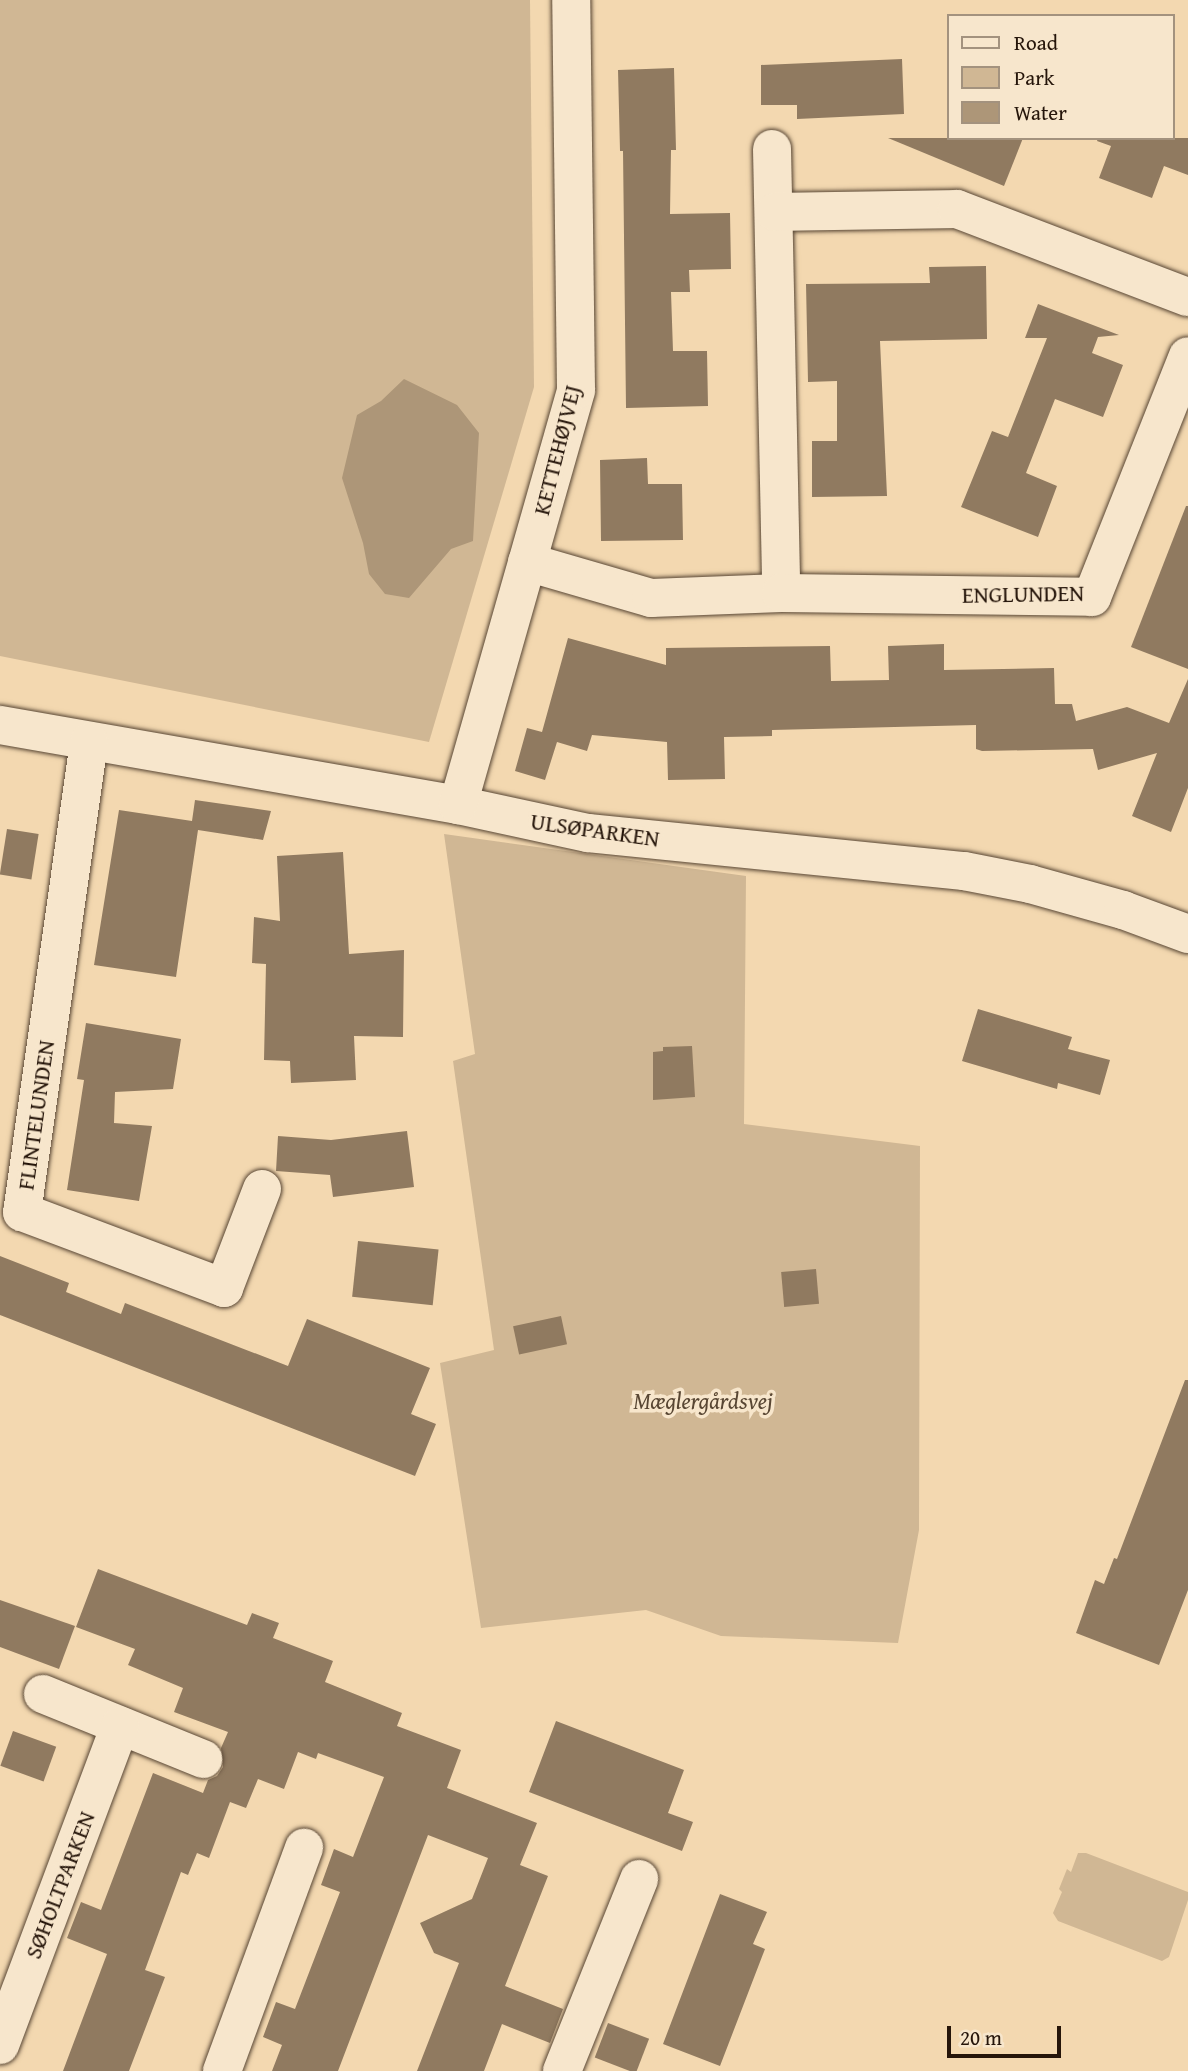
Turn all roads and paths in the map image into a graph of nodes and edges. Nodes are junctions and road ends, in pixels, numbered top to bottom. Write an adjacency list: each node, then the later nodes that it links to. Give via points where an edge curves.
1 (571, 0): 6 (street, KETTEHØJVEJ, via 576,390)
2 (772, 149): 3 (street)
3 (775, 212): 4 (street, via 957,209); 7 (street)
4 (1188, 297)
5 (1188, 356): 7 (street, ENGLUNDEN, via 1092,597)
6 (527, 562): 7 (street, ENGLUNDEN, via 651,598); 10 (street, KETTEHØJVEJ)
7 (781, 593)
8 (0, 725): 9 (street, ULSØPARKEN)
9 (89, 742): 10 (street, ULSØPARKEN); 12 (street, FLINTELUNDEN, via 22,1212 224,1288)
10 (458, 805): 11 (street, ULSØPARKEN, via 588,833 964,870 1123,910)
11 (1188, 934)
12 (262, 1189)
13 (43, 1694): 14 (street)
14 (120, 1726): 15 (street); 18 (street, SØHOLTPARKEN)
15 (203, 1759)
16 (304, 1848): 19 (street)
17 (639, 1879): 20 (street)
18 (0, 2045)
19 (222, 2071)
20 (562, 2071)

